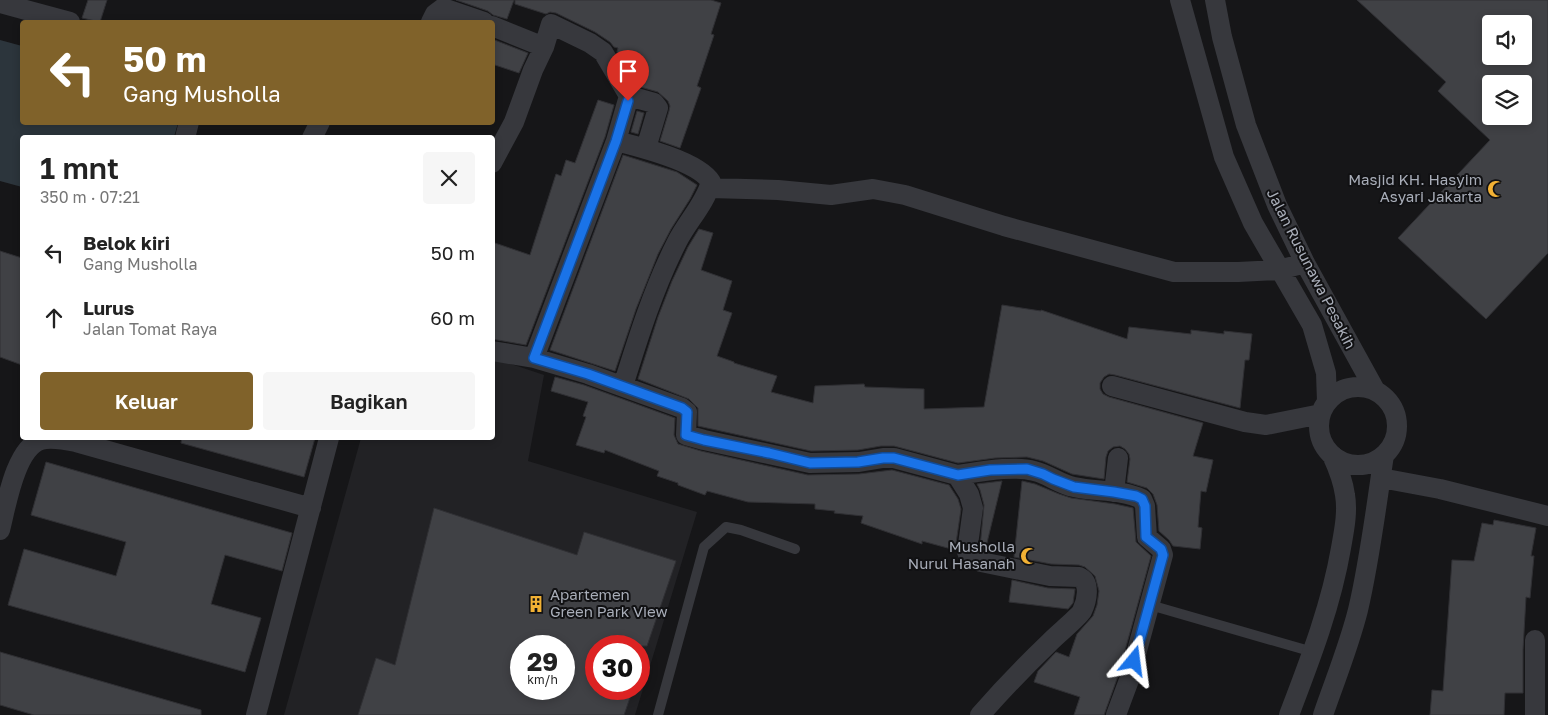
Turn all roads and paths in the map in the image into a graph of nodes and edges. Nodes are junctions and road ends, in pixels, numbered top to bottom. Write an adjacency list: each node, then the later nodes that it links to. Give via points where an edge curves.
1 (1180, 0): 15 (street, Jalan Rusunawa Pesakih, via 1224,157 1253,223)
2 (1219, 1): 14 (street, Jalan Rusunawa Pesakih, via 1222,37 1246,125 1277,205)
3 (0, 3): 4 (street)
4 (63, 20)
5 (432, 20): 6 (street, via 443,8)
6 (478, 20)
7 (495, 27): 8 (street)
8 (544, 47): 9 (street, via 551,24 590,43 603,52); 12 (street, via 514,122)
9 (629, 96): 10 (street); 11 (street, via 654,103 658,108)
10 (616, 141): 11 (street); 17 (street)
11 (646, 148): 13 (street, via 703,173 711,182)
12 (495, 157)
13 (710, 188): 15 (street, via 831,195 873,189 905,195 1004,226 1174,272); 18 (street, via 676,243 643,324)
14 (1305, 263): 15 (street); 20 (street, Jalan Rusunawa Pesakih)
15 (1279, 270): 21 (street, Jalan Rusunawa Pesakih, via 1312,326 1326,373)
16 (495, 352): 17 (street)
17 (534, 358): 18 (street)
18 (623, 386): 28 (street, via 682,408 687,412 686,433 690,436 810,463 894,458)
19 (1112, 386): 21 (street, via 1266,425)
20 (1375, 390): 21 (street, via 1346,389 1337,393); 26 (street, via 1391,405 1397,420 1396,437)
21 (1324, 408): 25 (street, via 1319,425 1320,437)
22 (39, 440): 33 (street, via 31,445 20,461)
23 (59, 440): 31 (street)
24 (328, 440): 31 (street)
25 (1332, 455): 26 (street, via 1356,465 1371,463); 37 (street, via 1346,496 1345,523 1327,609)
26 (1384, 455): 29 (street)
27 (1118, 458): 30 (street)
28 (958, 475): 30 (street, via 1027,469 1074,487); 40 (street, via 970,494 973,508 969,556 981,562 1050,576 1079,577 1088,592 1080,614 1021,669)
29 (1381, 478): 32 (street); 43 (street, via 1357,612)
30 (1114, 492): 35 (street, via 1142,499 1146,537 1162,552)
31 (311, 508): 38 (street)
32 (1548, 516)
33 (0, 530)
34 (795, 549): 39 (lane, via 726,527 704,548)
35 (1150, 605): 37 (lane); 41 (street)
36 (1535, 640): 44 (street)
37 (1313, 652): 42 (street)
38 (256, 715)
39 (658, 715)
40 (980, 715)
41 (1116, 715)
42 (1289, 715)
43 (1323, 715)
44 (1535, 715)

